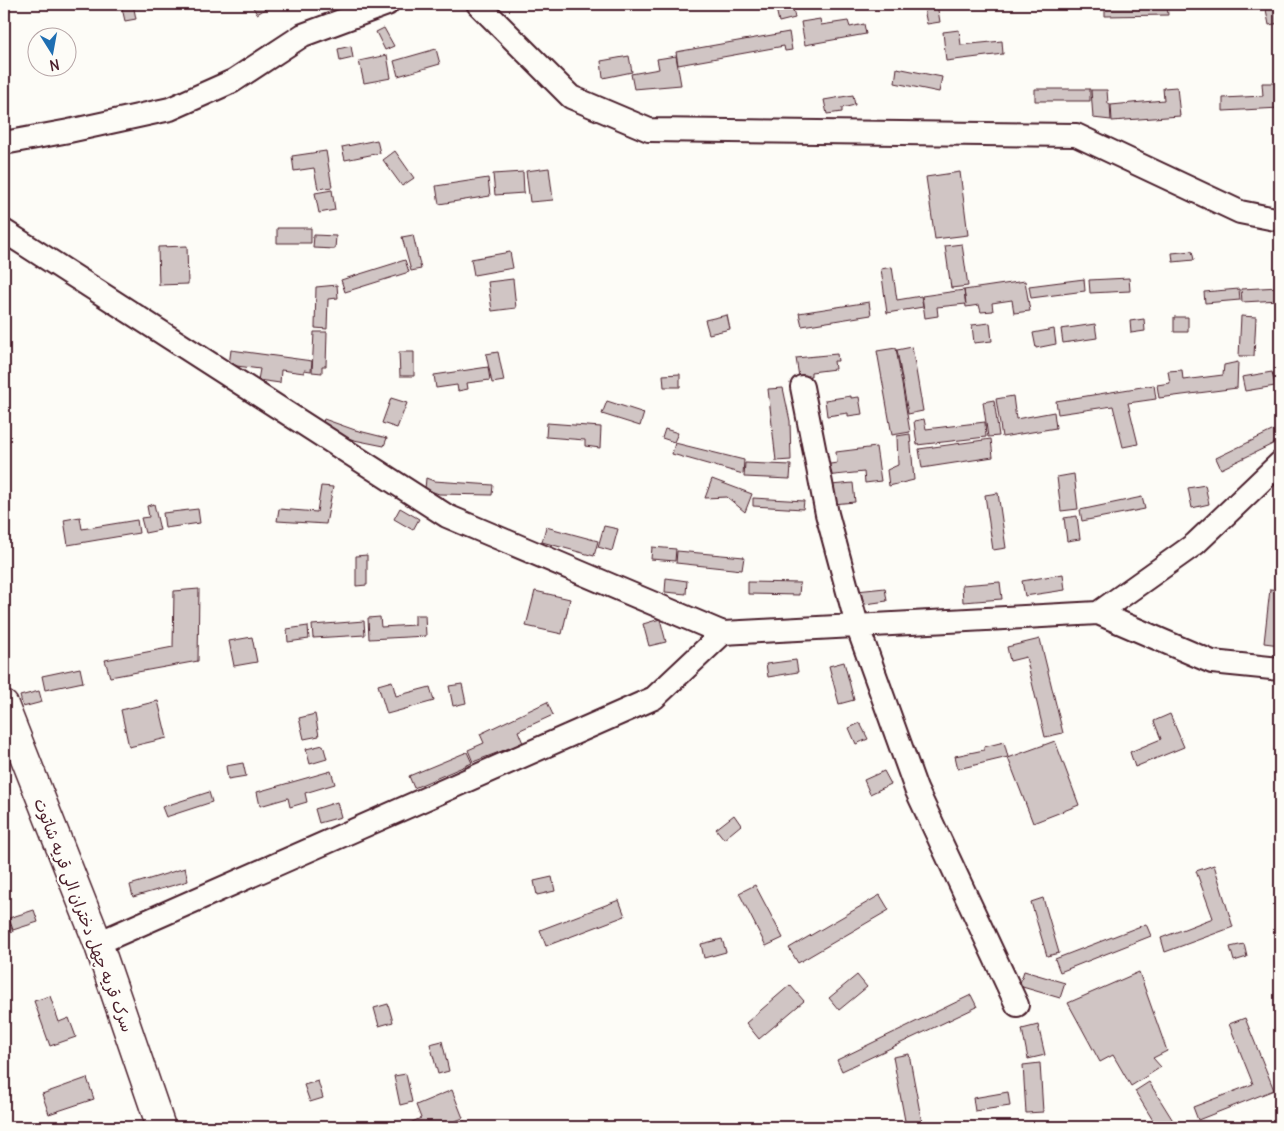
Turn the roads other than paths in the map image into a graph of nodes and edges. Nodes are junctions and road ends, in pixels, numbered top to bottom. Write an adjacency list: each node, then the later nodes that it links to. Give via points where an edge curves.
1 (387, 4): 3 (street, via 303,35 233,81 170,109)
2 (478, 4): 4 (street, via 570,97 649,130 1076,134 1240,212)
3 (4, 143)
4 (1280, 220)
5 (4, 230): 10 (street, via 447,516)
6 (802, 387): 9 (street, via 827,514)
7 (1280, 463): 8 (street, via 1195,544)
8 (1098, 613): 9 (street); 11 (street, via 1212,662)
9 (857, 625): 10 (street); 14 (street, via 916,789)
10 (723, 633): 13 (street, via 654,698)
11 (1280, 669)
12 (4, 705): 13 (street, سرک قریه چهل دختران الی قریه شاتوت)
13 (98, 943): 15 (street, سرک قریه چهل دختران الی قریه شاتوت)
14 (1017, 1005)
15 (160, 1127)

